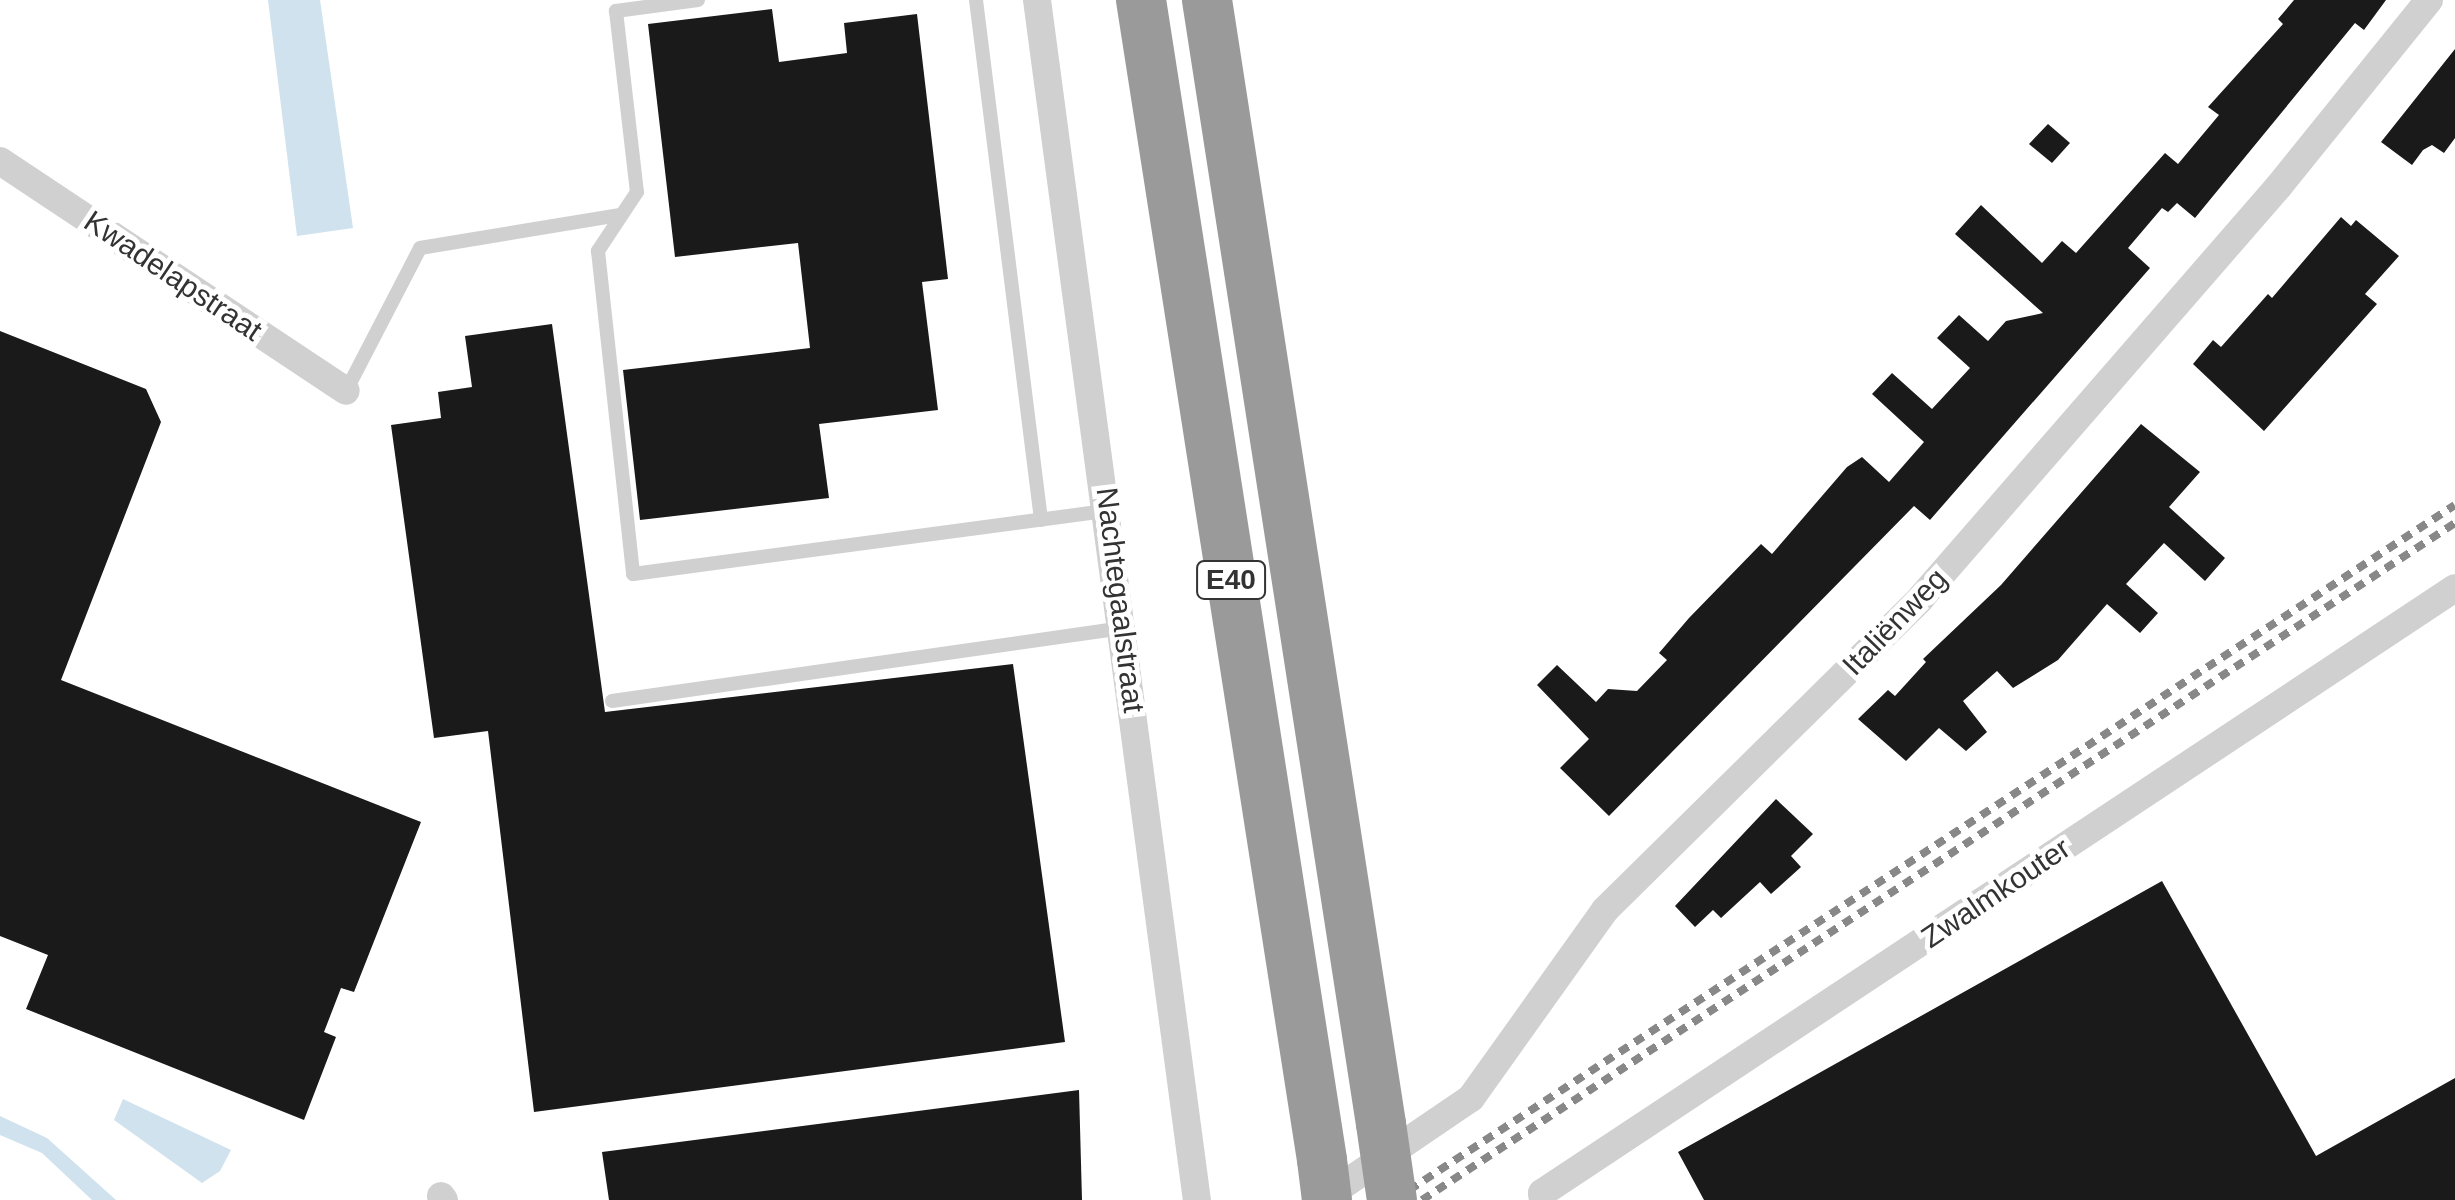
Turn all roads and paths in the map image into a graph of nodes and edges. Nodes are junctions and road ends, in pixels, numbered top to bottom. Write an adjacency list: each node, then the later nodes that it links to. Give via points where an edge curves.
1 (698, 0): 8 (lane, via 616,11 637,192)
2 (976, 0): 11 (lane)
3 (1037, 0): 10 (street, Nachtegaalstraat)
4 (1141, 0): 15 (highway, E40)
5 (1207, 0): 17 (highway, E40, bridge)
6 (2429, 0): 15 (street, Italiënweg, via 2000,510 1605,910 1471,1098)
7 (0, 162): 9 (street, Kwadelapstraat)
8 (620, 215): 9 (lane, via 420,248); 11 (lane, via 598,251 632,574)
9 (346, 391)
10 (1108, 511): 11 (lane); 13 (street, Nachtegaalstraat)
11 (1041, 520)
12 (2455, 588): 18 (street, Zwalmkouter, via 1542,1193)
13 (1124, 628): 14 (lane); 16 (street, Nachtegaalstraat)
14 (612, 701)
15 (1323, 1186)
16 (1196, 1200)
17 (1392, 1200)
18 (1543, 1200)

